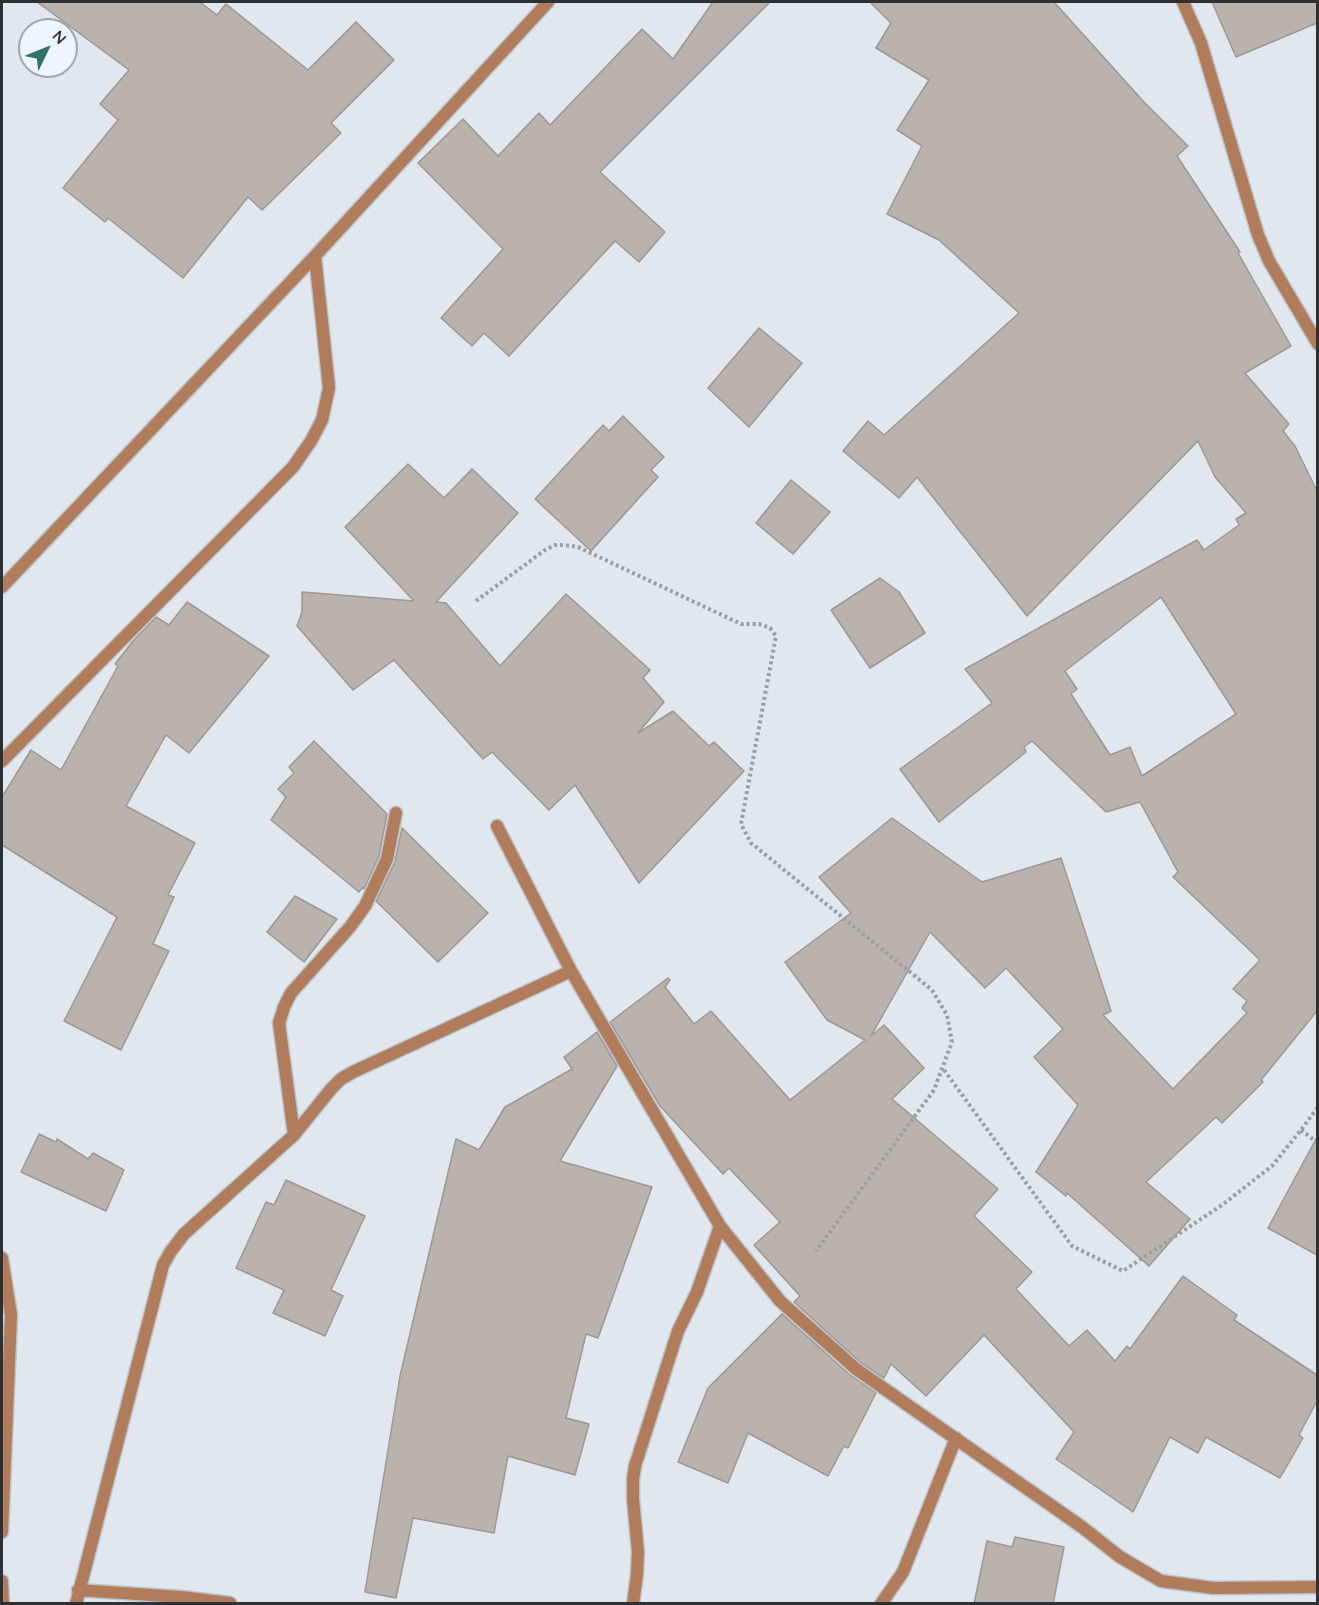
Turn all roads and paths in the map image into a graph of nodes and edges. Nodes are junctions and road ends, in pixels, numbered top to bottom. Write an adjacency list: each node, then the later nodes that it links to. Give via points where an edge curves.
1 (548, 2): 3 (street)
2 (1183, 2): 4 (street, via 1201,43 1258,235)
3 (315, 256): 5 (street); 7 (street, via 329,388 322,420 311,441 293,467)
4 (1317, 344)
5 (2, 587)
6 (476, 601): 11 (path, via 545,550 564,545 578,547 741,624 770,628 776,636 741,824 751,843 932,990 947,1015 952,1042)
7 (2, 761)
8 (396, 813): 14 (street, via 387,859 365,906 291,993 284,1007 279,1023)
9 (497, 826): 10 (street)
10 (571, 971): 14 (street, via 353,1072 331,1089); 16 (street)
11 (943, 1070): 13 (path, via 1072,1246 1123,1271 1222,1205 1272,1166); 17 (path, via 934,1090)
12 (1317, 1107): 13 (path)
13 (1301, 1130): 15 (path)
14 (294, 1135): 23 (street, via 184,1234 163,1265)
15 (1317, 1143)
16 (720, 1226): 19 (street, via 780,1301 856,1369); 27 (street, via 697,1292 678,1331 633,1479 638,1552)
17 (816, 1251)
18 (2, 1258): 20 (street, via 10,1315)
19 (956, 1438): 22 (street, via 1120,1557 1161,1581 1213,1588); 28 (street, via 903,1572)
20 (2, 1532)
21 (2, 1581): 25 (street)
22 (1317, 1587)
23 (78, 1590): 24 (street); 26 (street)
24 (230, 1603)
25 (3, 1604)
26 (76, 1604)
27 (633, 1604)
28 (881, 1604)

